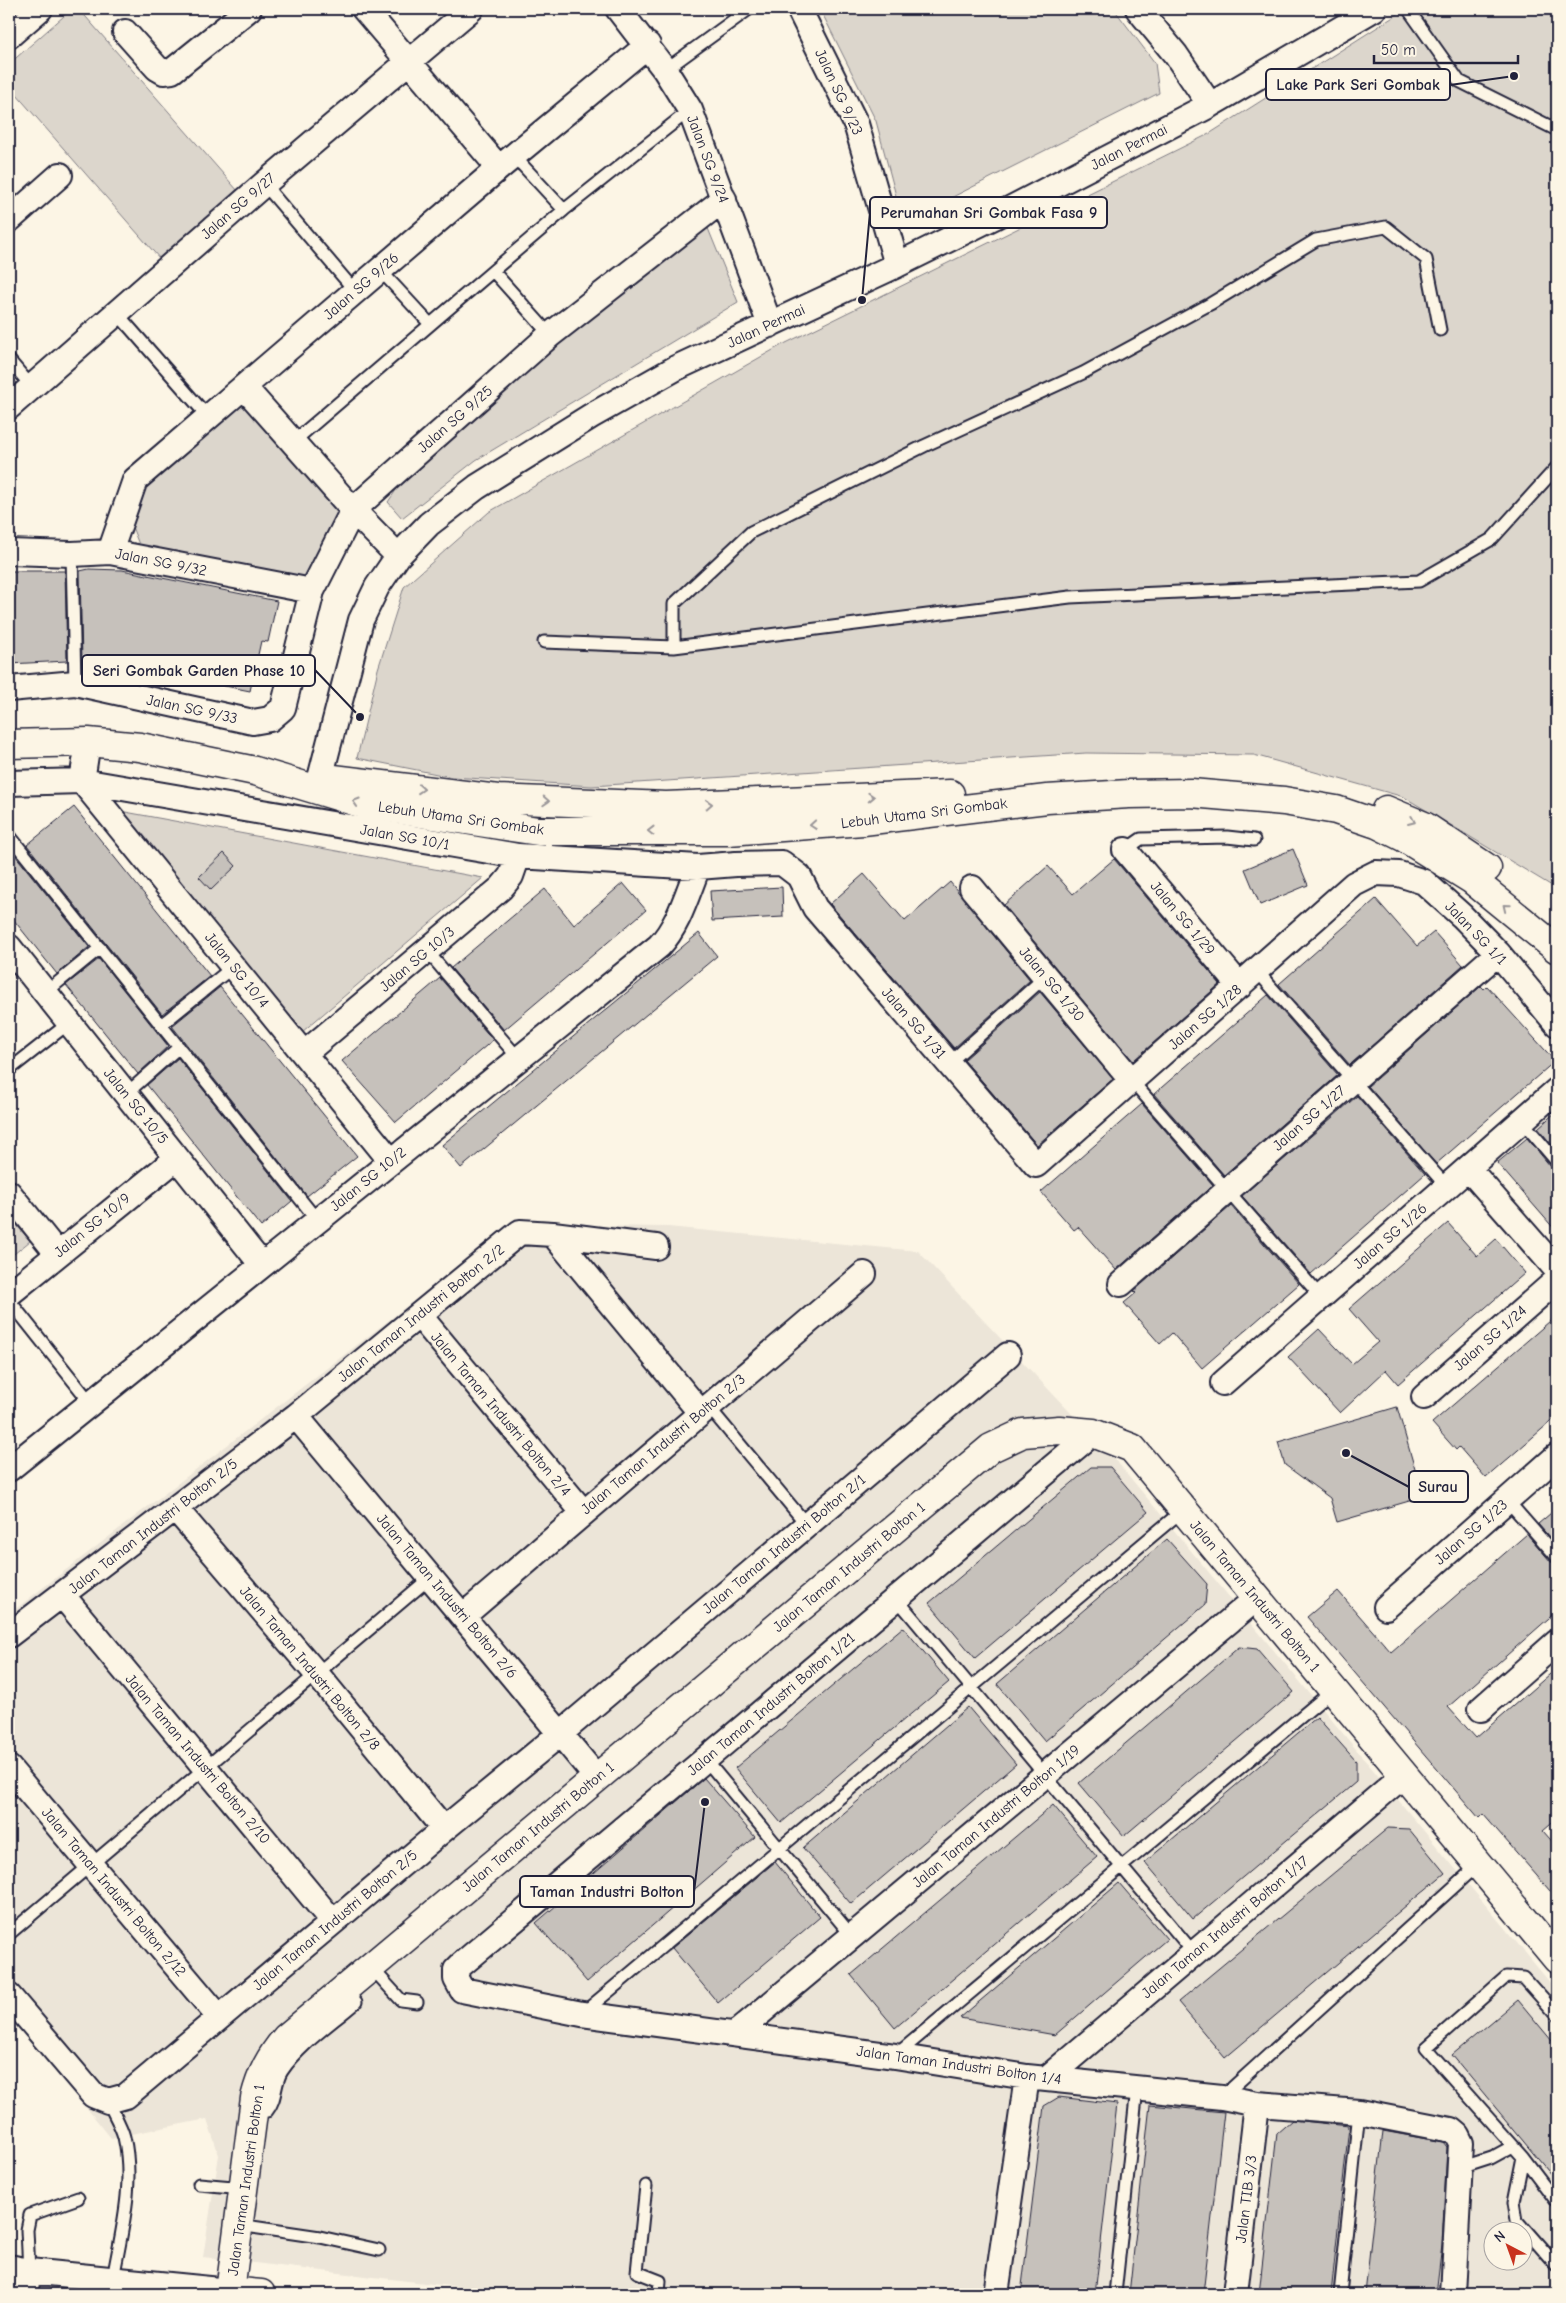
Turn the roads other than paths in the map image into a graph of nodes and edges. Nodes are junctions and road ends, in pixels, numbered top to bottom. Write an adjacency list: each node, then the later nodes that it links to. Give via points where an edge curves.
1 (40, 9): 12 (street)
2 (249, 9): 11 (street, via 172,71 164,72 157,68)
3 (364, 9): 14 (street)
4 (470, 9): 14 (street, Jalan SG 9/27)
5 (618, 9): 13 (street, Jalan SG 9/24)
6 (749, 9): 15 (lane)
7 (799, 9): 25 (street, Jalan SG 9/23, via 856,124)
8 (1138, 9): 16 (street, via 1176,55)
9 (1374, 9): 16 (street, Jalan Permai)
10 (1408, 9): 18 (lane, via 1459,81)
11 (125, 32)
12 (9, 36)
13 (648, 45): 15 (street, Jalan SG 9/24); 19 (street, Jalan SG 9/26)
14 (409, 62): 19 (street); 21 (street, Jalan SG 9/27)
15 (665, 70): 17 (street, Jalan SG 9/24)
16 (1210, 105): 25 (street, Jalan Permai)
17 (690, 110): 22 (street, Jalan SG 9/24); 23 (lane)
18 (1557, 130)
19 (506, 162): 23 (lane); 26 (street, Jalan SG 9/26)
20 (60, 175): 24 (street)
21 (264, 184): 28 (lane); 29 (street, Jalan SG 9/27)
22 (724, 199): 31 (street, Jalan SG 9/24); 33 (street, Jalan SG 9/25)
23 (564, 210): 27 (lane)
24 (9, 220)
25 (897, 265): 31 (street, Jalan Permai)
26 (380, 270): 28 (street, Jalan SG 9/26); 30 (lane)
27 (493, 271): 30 (lane); 33 (lane)
28 (355, 291): 36 (street, Jalan SG 9/26)
29 (116, 312): 35 (street, Jalan SG 9/27); 38 (lane)
30 (430, 324): 39 (lane)
31 (770, 325): 45 (street, Jalan Permai, via 676,368 591,416 486,482 429,524)
32 (1440, 330): 48 (lane, via 1426,259 1386,227 1316,240 1210,304 1083,373 924,446 751,532 674,604)
33 (550, 335): 41 (street, Jalan SG 9/25)
34 (9, 360): 35 (lane)
35 (32, 387): 37 (street, Jalan SG 9/27)
36 (244, 387): 38 (street, Jalan SG 9/26); 39 (street)
37 (9, 407)
38 (208, 417): 43 (street, Jalan SG 9/26, via 135,480)
39 (293, 442): 41 (street)
40 (1557, 466): 48 (lane, via 1492,539 1419,580 1070,596)
41 (352, 510): 45 (street); 46 (street, Jalan SG 9/25)
42 (9, 552): 44 (street, Jalan SG 9/32)
43 (110, 552): 44 (street, Jalan SG 9/32); 46 (street, Jalan SG 9/32)
44 (72, 554): 49 (lane)
45 (398, 556): 56 (street, Jalan Permai, via 377,587 361,620)
46 (312, 591): 51 (street, Jalan SG 9/25)
47 (544, 642): 48 (lane)
48 (674, 647)
49 (75, 683): 50 (street, Jalan SG 9/33); 51 (street, Jalan SG 9/33, via 253,722 270,719)
50 (9, 689)
51 (283, 708)
52 (88, 742): 53 (street, Lebuh Utama Sri Gombak); 54 (street); 56 (street, Lebuh Utama Sri Gombak, via 140,747)
53 (9, 744)
54 (82, 781): 55 (street, Jalan SG 10/1); 60 (street, Jalan SG 10/1); 71 (street, Jalan SG 10/4)
55 (9, 783)
56 (319, 784): 65 (street, Lebuh Utama Sri Gombak, one-way to 65, via 498,798 666,806 951,794 1070,781 1160,778 1254,781 1332,794 1376,806 1424,826 1483,864); 68 (street, Lebuh Utama Sri Gombak, one-way to 56, via 1471,879 1377,824 1336,810 1240,796 1191,792 1046,799 863,821 728,831 538,831 367,805)
57 (9, 835): 67 (lane)
58 (1254, 840): 59 (lane, via 1227,837 1141,839)
59 (1125, 850): 73 (street, Jalan SG 1/29)
60 (518, 856): 61 (street, Jalan SG 10/1); 69 (street, Jalan SG 10/3, via 511,876 501,888)
61 (698, 867): 63 (street, Jalan SG 10/1, via 782,863); 80 (street, Jalan SG 10/2, via 668,936)
62 (1376, 873): 70 (street, Jalan SG 1/1, via 1399,874 1424,882); 73 (street, Jalan SG 1/28, via 1354,884)
63 (800, 876): 81 (street, Jalan SG 1/31, via 814,908)
64 (972, 888): 72 (street, Jalan SG 1/30)
65 (1557, 927)
66 (9, 947): 74 (street, Jalan SG 10/5)
67 (100, 948): 74 (lane); 77 (lane)
68 (1557, 949)
69 (428, 951): 79 (street, Jalan SG 10/3); 80 (lane)
70 (1498, 953): 76 (street, Jalan SG 1/1); 83 (street, Jalan SG 1/27)
71 (234, 966): 77 (lane); 79 (street, Jalan SG 10/4)
72 (1046, 976): 81 (lane); 84 (street, Jalan SG 1/30)
73 (1249, 979): 83 (lane); 84 (street, Jalan SG 1/28)
74 (45, 993): 75 (street, Jalan SG 10/5)
75 (69, 1022): 82 (lane); 86 (street, Jalan SG 10/5)
76 (1557, 1024)
77 (161, 1025): 78 (lane)
78 (178, 1047): 86 (lane); 96 (lane)
79 (305, 1053): 89 (street, Jalan SG 10/4)
80 (519, 1059): 89 (street, Jalan SG 10/2)
81 (949, 1063): 91 (street, Jalan SG 1/31)
82 (9, 1070)
83 (1353, 1080): 93 (lane); 94 (street, Jalan SG 1/27)
84 (1132, 1081): 91 (street, Jalan SG 1/28); 94 (lane)
85 (1557, 1090): 87 (street, Jalan SG 1/26)
86 (126, 1094): 88 (street, Jalan SG 10/5)
87 (1522, 1121): 90 (lane); 92 (street, Jalan SG 1/26)
88 (177, 1158): 99 (street, Jalan SG 10/9); 100 (street, Jalan SG 10/5)
89 (391, 1161): 96 (street, Jalan SG 10/2)
90 (1557, 1162)
91 (1036, 1165)
92 (1468, 1168): 93 (street, Jalan SG 1/26); 101 (street)
93 (1447, 1187): 106 (street, Jalan SG 1/26)
94 (1227, 1190): 104 (street, Jalan SG 1/27); 106 (lane)
95 (9, 1193): 99 (street)
96 (317, 1220): 100 (street, Jalan SG 10/2)
97 (554, 1234): 98 (street, Jalan Taman Industri Bolton 2/2); 108 (street, Jalan Taman Industri Bolton 2/2, via 520,1232); 113 (street)
98 (656, 1248)
99 (57, 1253): 105 (street, Jalan SG 10/9)
100 (262, 1265): 112 (street, Jalan SG 10/2)
101 (1557, 1270)
102 (864, 1274): 113 (street, Jalan Taman Industri Bolton 2/3)
103 (1557, 1280): 111 (street, Jalan SG 1/24)
104 (1122, 1284)
105 (9, 1294)
106 (1321, 1297): 110 (street, Jalan SG 1/26)
107 (9, 1300): 112 (lane)
108 (419, 1315): 114 (street, Jalan Taman Industri Bolton 2/2); 121 (street, Jalan Taman Industri Bolton 2/4)
109 (1008, 1355): 122 (street, Jalan Taman Industri Bolton 2/1)
110 (1223, 1383)
111 (1424, 1397)
112 (90, 1402): 117 (street, Jalan SG 10/2)
113 (704, 1409): 121 (street, Jalan Taman Industri Bolton 2/3); 122 (lane)
114 (296, 1416): 119 (street, Jalan Taman Industri Bolton 2/5); 124 (street, Jalan Taman Industri Bolton 2/6)
115 (1093, 1433): 120 (street, Jalan Taman Industri Bolton 1, via 1132,1448); 127 (street, Jalan Taman Industri Bolton 1/21); 142 (street, Jalan Taman Industri Bolton 1, via 1059,1430 1023,1433 991,1448)
116 (1557, 1456): 118 (street, Jalan SG 1/23)
117 (9, 1469)
118 (1507, 1500): 123 (lane); 128 (street, Jalan SG 1/23)
119 (175, 1508): 125 (street, Jalan Taman Industri Bolton 2/5); 132 (street, Jalan Taman Industri Bolton 2/8)
120 (1183, 1510): 126 (street, Jalan Taman Industri Bolton 1); 133 (lane)
121 (583, 1512): 129 (street, Jalan Taman Industri Bolton 2/3)
122 (807, 1525): 136 (street, Jalan Taman Industri Bolton 2/1)
123 (1557, 1557)
124 (430, 1576): 129 (street, Jalan Taman Industri Bolton 2/6); 132 (lane)
125 (63, 1596): 130 (street, Jalan Taman Industri Bolton 2/5); 138 (street, Jalan Taman Industri Bolton 2/10)
126 (1257, 1598): 134 (street, Jalan Taman Industri Bolton 1); 140 (street, Jalan Taman Industri Bolton 1/19)
127 (897, 1599): 133 (lane); 137 (street, Jalan Taman Industri Bolton 1/21)
128 (1386, 1607)
129 (463, 1616): 136 (street, Jalan Taman Industri Bolton 2/6)
130 (9, 1636)
131 (1557, 1642): 135 (street)
132 (316, 1673): 138 (lane); 143 (street, Jalan Taman Industri Bolton 2/8)
133 (971, 1687): 140 (lane); 144 (lane)
134 (1333, 1690): 141 (street, Jalan Taman Industri Bolton 1); 147 (lane)
135 (1480, 1709)
136 (561, 1733): 142 (street, Jalan Taman Industri Bolton 2/6); 143 (street, Jalan Taman Industri Bolton 2/5)
137 (705, 1759): 144 (lane); 154 (street, Jalan Taman Industri Bolton 1/21, via 462,1964 456,1970)
138 (204, 1767): 145 (lane); 148 (street, Jalan Taman Industri Bolton 2/10)
139 (9, 1768): 145 (street, Jalan Taman Industri Bolton 2/12)
140 (1045, 1775): 147 (lane); 150 (street, Jalan Taman Industri Bolton 1/19)
141 (1404, 1775): 146 (street, Jalan Taman Industri Bolton 1); 151 (street, Jalan Taman Industri Bolton 1/17)
142 (597, 1778): 153 (street, Jalan Taman Industri Bolton 1)
143 (444, 1829): 148 (street, Jalan Taman Industri Bolton 2/5)
144 (779, 1848): 150 (lane); 157 (lane)
145 (90, 1864): 149 (lane); 159 (street, Jalan Taman Industri Bolton 2/12)
146 (1479, 1865): 152 (street, Jalan Taman Industri Bolton 1); 164 (lane)
147 (1122, 1866): 151 (lane); 161 (lane)
148 (333, 1922): 159 (street, Jalan Taman Industri Bolton 2/5)
149 (9, 1934)
150 (852, 1936): 160 (street, Jalan Taman Industri Bolton 1/19)
151 (1194, 1953): 162 (street, Jalan Taman Industri Bolton 1/17)
152 (1557, 1959)
153 (371, 1967): 156 (lane, via 401,2000); 173 (street, Jalan Taman Industri Bolton 1, via 286,2038 272,2055 258,2084)
154 (456, 1979): 157 (street, Jalan Taman Industri Bolton 1/4, via 462,1990)
155 (9, 1996): 165 (street, via 93,2095)
156 (417, 2002)
157 (582, 2014): 160 (street, Jalan Taman Industri Bolton 1/4)
158 (1557, 2015): 168 (lane, via 1524,1978 1506,1977 1426,2048)
159 (219, 2017): 165 (street, Jalan Taman Industri Bolton 2/5, via 126,2096)
160 (735, 2034): 161 (street, Jalan Taman Industri Bolton 1/4)
161 (895, 2056): 162 (street, Jalan Taman Industri Bolton 1/4)
162 (1037, 2078): 163 (street, Jalan Taman Industri Bolton 1/4); 186 (street)
163 (1137, 2088): 164 (street, Jalan Taman Industri Bolton 1/4); 187 (lane)
164 (1222, 2097): 166 (street, Jalan Taman Industri Bolton 1/4)
165 (108, 2101): 180 (lane, via 123,2135 128,2160 127,2197)
166 (1257, 2104): 167 (street, Jalan Taman Industri Bolton 1/4); 188 (street, Jalan TIB 3/3)
167 (1359, 2112): 170 (street, Jalan Taman Industri Bolton 1/4, via 1451,2130 1462,2144); 189 (lane)
168 (1514, 2146): 169 (lane); 170 (lane)
169 (1523, 2157): 175 (lane); 178 (lane, via 1514,2202 1518,2220)
170 (1460, 2168): 190 (street)
171 (199, 2184): 173 (lane)
172 (646, 2186): 185 (lane, via 637,2272 660,2281)
173 (244, 2188): 176 (street, Jalan Taman Industri Bolton 1)
174 (78, 2198): 179 (lane, via 30,2215)
175 (1557, 2202)
176 (239, 2226): 177 (lane); 182 (street, Jalan Taman Industri Bolton 1)
177 (379, 2250)
178 (1557, 2266)
179 (19, 2269): 180 (street); 183 (street)
180 (113, 2279): 181 (street)
181 (200, 2291): 182 (street)
182 (230, 2291): 184 (street)
183 (25, 2294)
184 (261, 2294)
185 (659, 2294)
186 (996, 2294)
187 (1115, 2294)
188 (1235, 2294)
189 (1340, 2294)
190 (1452, 2294)

